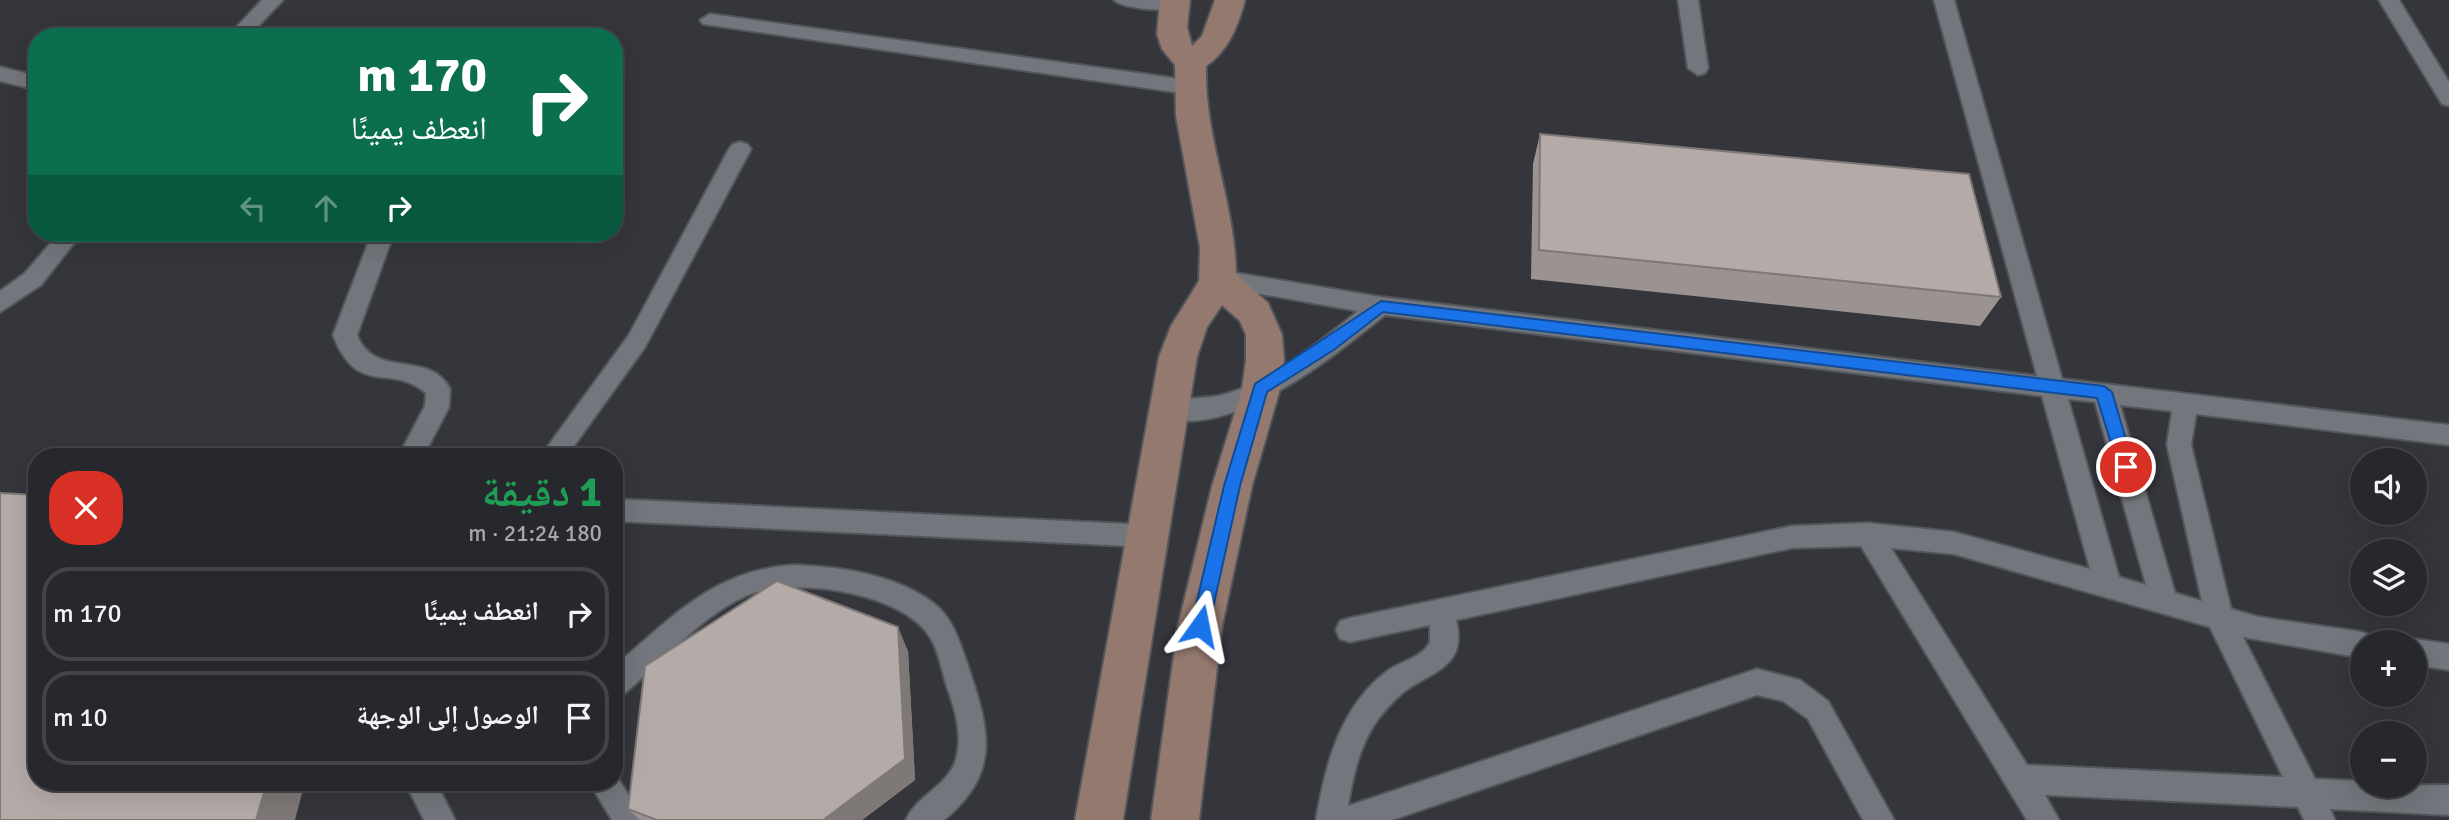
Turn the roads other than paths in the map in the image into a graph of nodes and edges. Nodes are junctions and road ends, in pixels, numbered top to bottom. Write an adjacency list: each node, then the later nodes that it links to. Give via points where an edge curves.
1 (273, 0): 9 (lane)
2 (1124, 0): 7 (lane)
3 (1230, 0): 12 (street, via 1217,39)
4 (1688, 0): 10 (lane)
5 (1944, 0): 21 (lane)
6 (2389, 0): 14 (lane)
7 (1175, 3): 12 (street, via 1170,36)
8 (710, 20): 12 (lane)
9 (246, 28)
10 (1698, 68)
11 (0, 74): 13 (lane)
12 (1189, 74): 18 (street, via 1195,136 1215,216)
13 (28, 81)
14 (2449, 99)
15 (740, 149): 28 (lane, via 637,341)
16 (64, 242): 19 (lane, via 33,279)
17 (380, 242): 27 (lane, via 345,335 361,362 424,379 438,389 438,407)
18 (1218, 279): 20 (lane); 22 (street, via 1255,313 1264,335); 25 (street, via 1189,324 1178,357)
19 (0, 303)
20 (1381, 306): 21 (lane); 22 (lane)
21 (2054, 387): 23 (lane); 32 (lane)
22 (1261, 388): 25 (lane, via 1214,407); 50 (street, via 1232,486 1200,626)
23 (2104, 392): 24 (lane); 33 (lane)
24 (2188, 402): 26 (lane); 35 (lane, via 2179,445)
25 (1171, 410): 31 (street)
26 (2449, 435)
27 (415, 448)
28 (559, 448)
29 (623, 510): 31 (lane)
30 (1868, 534): 32 (lane, via 1954,543); 34 (lane, via 1793,537); 41 (lane)
31 (1149, 536): 49 (street)
32 (2108, 587): 33 (lane)
33 (2165, 605): 35 (lane)
34 (1439, 611): 36 (lane); 51 (lane, via 1445,638 1440,652 1369,706 1347,748)
35 (2220, 620): 37 (lane); 44 (lane)
36 (1350, 631)
37 (2350, 644)
38 (2427, 654): 39 (lane)
39 (2449, 657)
40 (623, 678): 48 (lane, via 708,607 750,582 782,578 855,583 896,596 939,626 975,735 962,779 944,802)
41 (2019, 779): 44 (lane); 54 (lane)
42 (424, 791): 46 (lane)
43 (610, 791): 47 (lane)
44 (2306, 793): 45 (lane); 55 (lane)
45 (2449, 800)
46 (440, 820)
47 (629, 820)
48 (921, 820)
49 (1098, 820)
50 (1175, 820)
51 (1331, 820)
52 (1349, 820): 53 (lane, via 1757,682 1790,689 1818,710)
53 (1879, 820)
54 (2044, 820)
55 (2320, 820)

